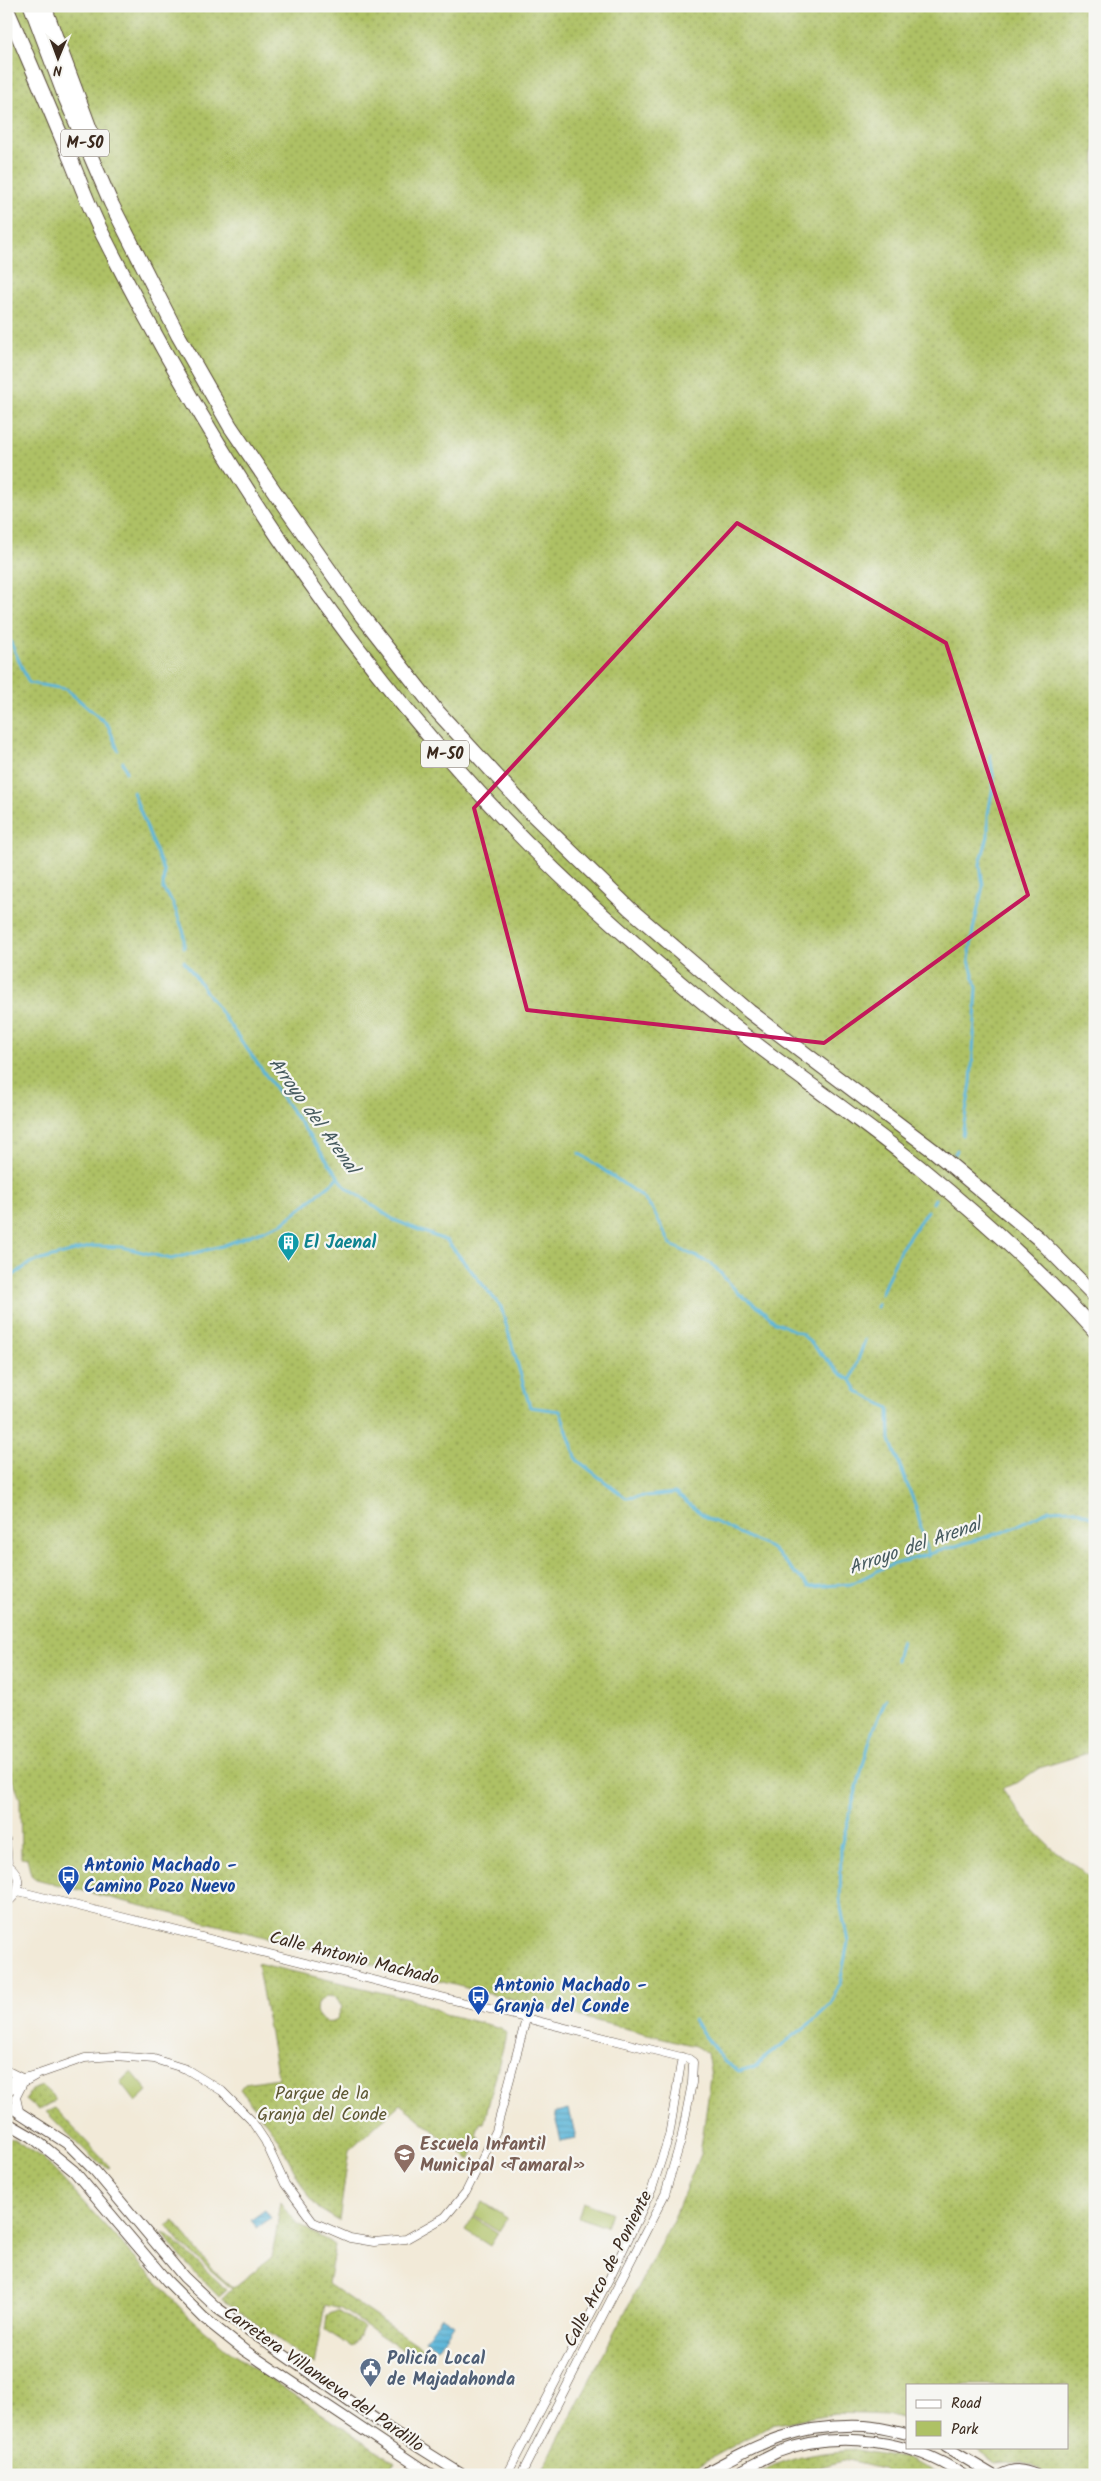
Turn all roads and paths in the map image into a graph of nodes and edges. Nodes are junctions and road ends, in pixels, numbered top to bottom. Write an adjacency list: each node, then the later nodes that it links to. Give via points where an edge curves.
1 (31, 6): 4 (highway, M-50, via 81,134)
2 (44, 6): 4 (highway, via 101,157 140,247)
3 (6, 7): 6 (highway, M-50, via 103,236 224,454 345,632 417,723 511,827 612,924 732,1026 921,1168 1023,1256)
4 (148, 275): 5 (highway, M-50, via 230,426 287,510 362,616 435,709 520,802 630,909 750,1012 934,1151 1038,1238)
5 (1095, 1296)
6 (1095, 1331)
7 (6, 1839): 8 (street)
8 (7, 1864): 9 (street, via 17,1874)
9 (18, 1891): 10 (street); 11 (street, Calle Antonio Machado)
10 (6, 1903)
11 (526, 2019): 12 (street, Calle Antonio Machado); 16 (street, via 496,2131 466,2192 445,2218 406,2239 374,2242 350,2238 314,2222 285,2184 265,2141 251,2120 222,2091 186,2069 154,2059 85,2058)
12 (682, 2058): 13 (street, via 689,2059); 15 (street, Calle Arco de Poniente)
13 (694, 2068): 15 (street, via 686,2066); 27 (street, Calle Arco de Poniente, via 681,2140 665,2194)
14 (6, 2070): 16 (street)
15 (680, 2070): 26 (street, Calle Arco de Poniente, via 669,2136 652,2189)
16 (21, 2081): 17 (street); 18 (street); 20 (street, via 16,2097)
17 (6, 2082)
18 (6, 2092)
19 (6, 2104): 20 (street, Carretera Villanueva del Pardillo)
20 (19, 2111): 25 (street, Carretera Villanueva del Pardillo, via 68,2144 95,2171 184,2277 217,2308 388,2428)
21 (8, 2125): 24 (street, Carretera Villanueva del Pardillo, via 32,2137 74,2171 167,2281 204,2318 244,2350)
22 (906, 2434): 28 (street, via 867,2426 816,2427 776,2437)
23 (948, 2448): 31 (street)
24 (431, 2475)
25 (463, 2475)
26 (507, 2475)
27 (521, 2475)
28 (701, 2475)
29 (733, 2475): 30 (street, via 780,2452 819,2442 865,2441 909,2449 946,2463)
30 (963, 2475)
31 (993, 2475)
32 (1001, 2475): 33 (street, via 1010,2470 1023,2470)
33 (1036, 2475)

